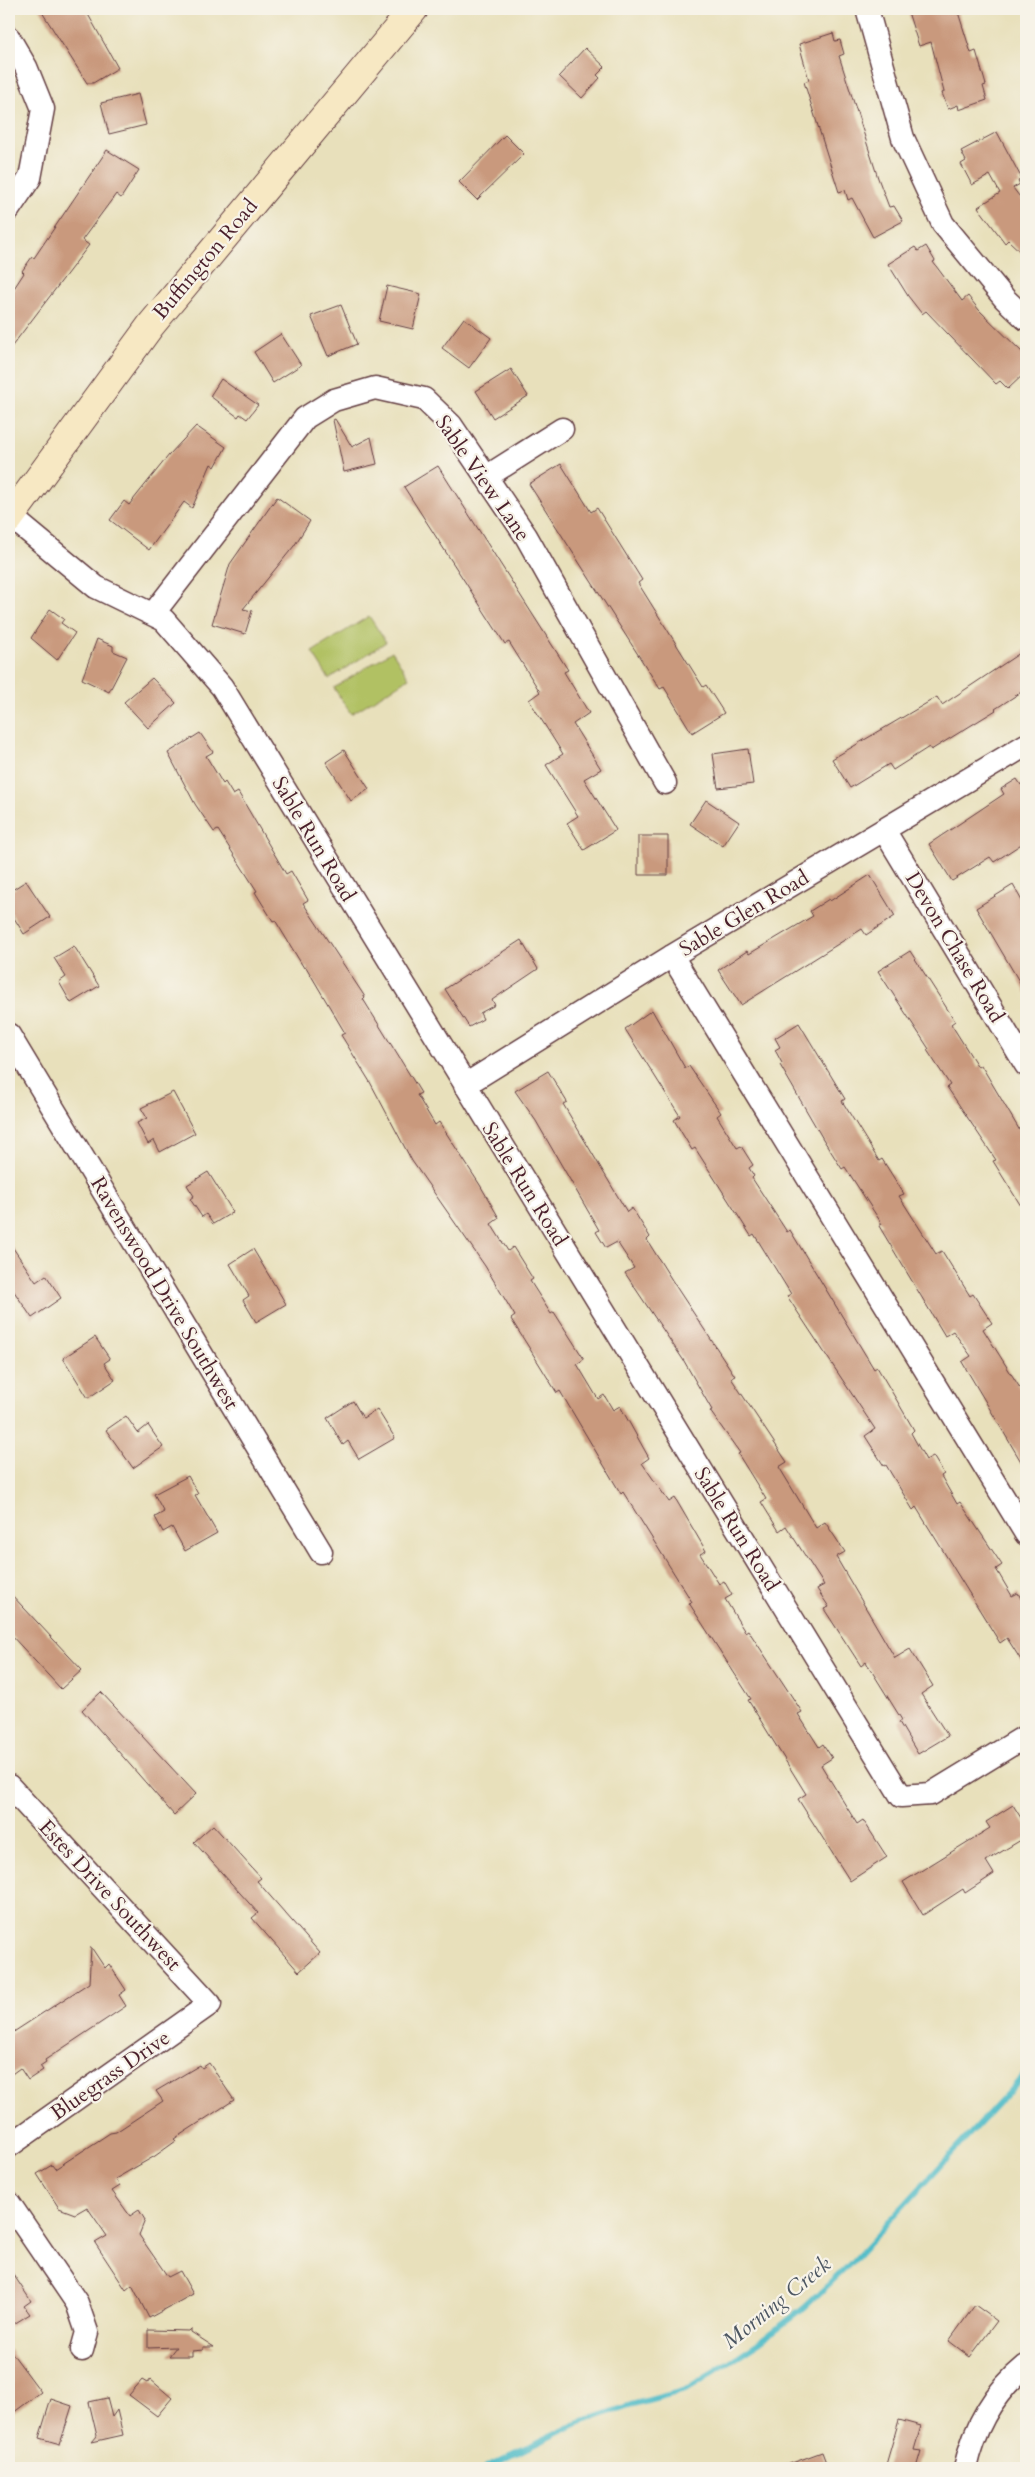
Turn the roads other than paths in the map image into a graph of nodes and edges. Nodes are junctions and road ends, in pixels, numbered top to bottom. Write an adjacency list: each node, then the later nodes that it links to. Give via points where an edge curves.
1 (414, 9): 8 (street, Buffington Road, via 151,325)
2 (867, 9): 5 (street, via 903,138 943,224)
3 (9, 38): 4 (street, via 26,67 43,109 30,178)
4 (9, 209)
5 (1026, 319)
6 (562, 429): 7 (street)
7 (486, 476): 9 (street, Sable View Lane, via 451,426 424,399 375,388 334,400 305,418); 11 (street, Sable View Lane, via 526,536)
8 (9, 517): 9 (street, Sable Run Road, via 96,587)
9 (153, 614): 16 (street, Sable Run Road, via 164,620 222,687)
10 (1026, 744): 12 (street, Sable Glen Road)
11 (665, 783)
12 (884, 830): 13 (street, Sable Glen Road); 15 (street, Devon Chase Road)
13 (672, 956): 16 (street, Sable Glen Road); 17 (street)
14 (9, 1035): 18 (street, Ravenswood Drive Southwest)
15 (1026, 1065)
16 (464, 1085): 19 (street, Sable Run Road, via 901,1796 931,1794)
17 (1026, 1534)
18 (321, 1552)
19 (1026, 1736)
20 (9, 1786): 21 (street, Estes Drive Southwest)
21 (210, 2004): 22 (street, Bluegrass Drive)
22 (9, 2146)
23 (9, 2203): 24 (street, via 77,2303 87,2332)
24 (82, 2350)
25 (1026, 2366): 26 (street, via 993,2400 975,2433)
26 (964, 2468)

